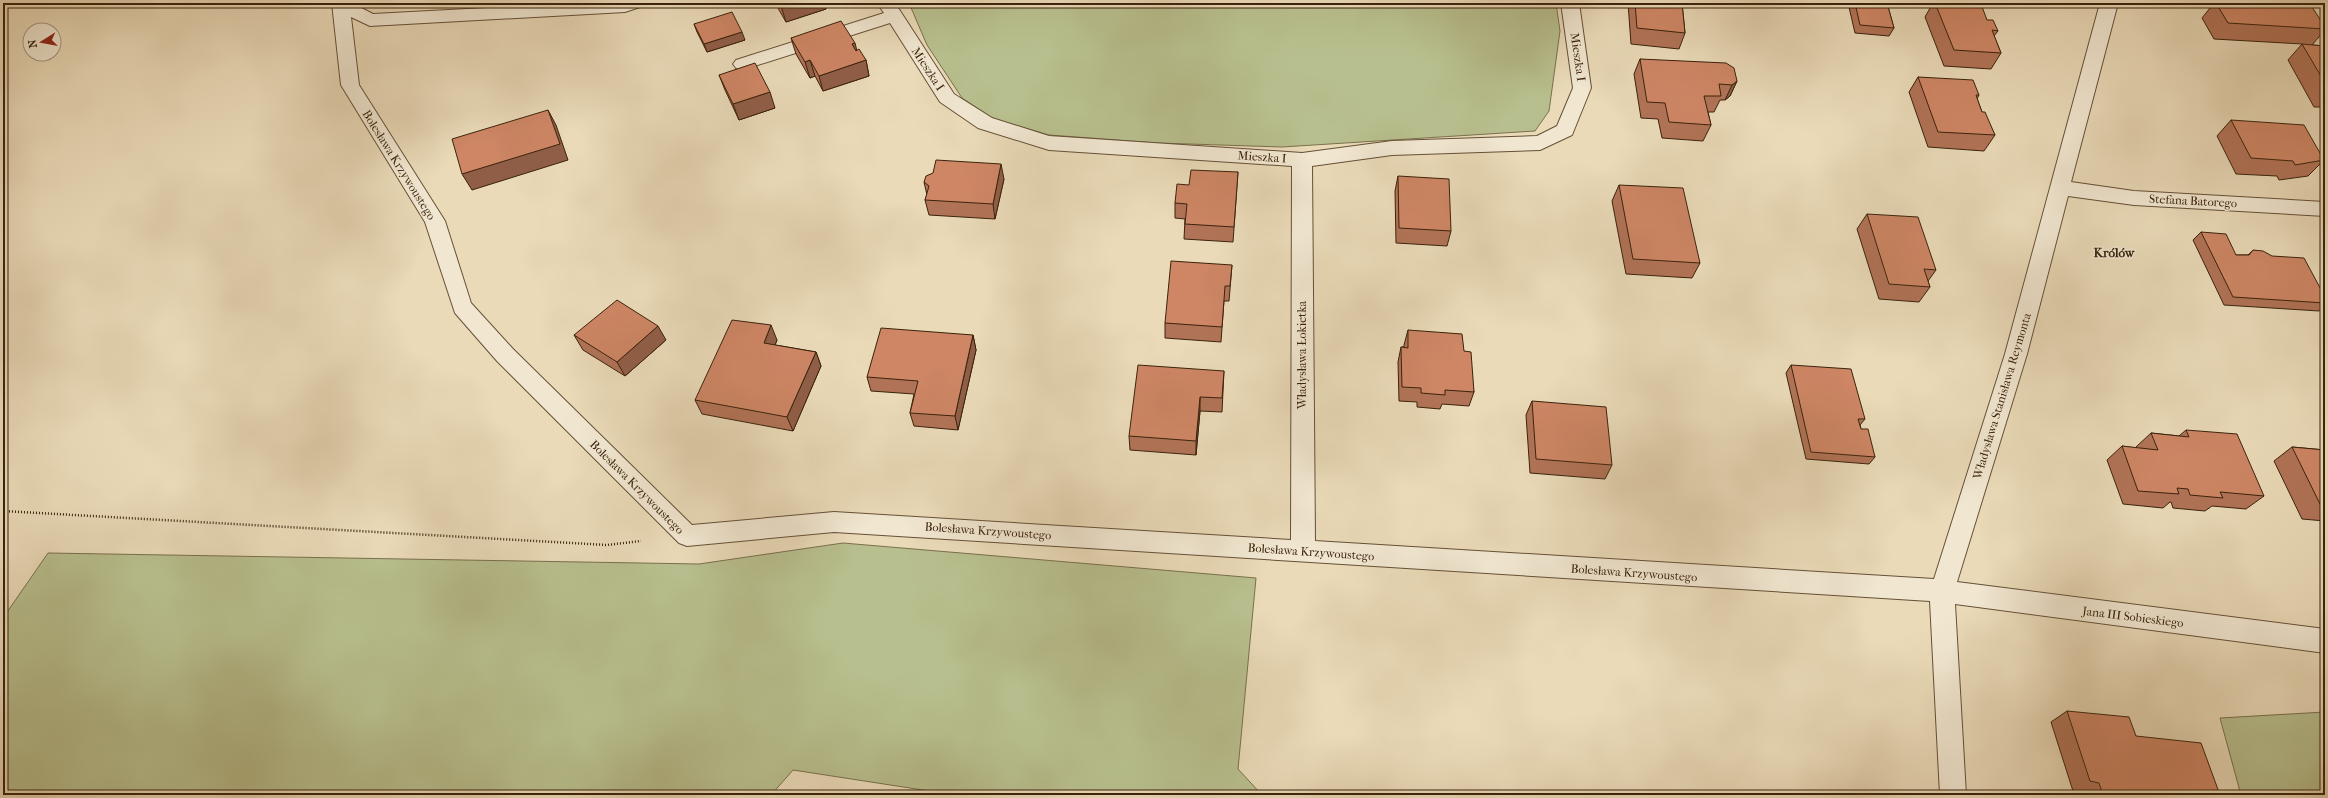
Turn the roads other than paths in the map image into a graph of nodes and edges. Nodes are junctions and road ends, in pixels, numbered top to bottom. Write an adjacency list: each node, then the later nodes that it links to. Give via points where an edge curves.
1 (341, 3): 4 (street, via 370,20); 10 (street, Bolesława Krzywoustego, via 350,85 435,221 462,307 504,355 687,536 834,522)
2 (1570, 3): 7 (street, Mieszka I, via 1582,88 1565,130 1540,143 1392,148)
3 (2109, 3): 8 (street, Władysława Stanisława Reymonta)
4 (629, 4)
5 (890, 9): 6 (street); 7 (street, Mieszka I, via 947,98 985,123 1049,143)
6 (742, 64)
7 (1302, 160): 10 (street, Władysława Łokietka)
8 (2062, 188): 9 (street, Stefana Batorego, via 2134,198); 11 (street, Władysława Stanisława Reymonta, via 2016,354)
9 (2325, 209)
10 (1303, 551): 11 (street, Bolesława Krzywoustego)
11 (1942, 590): 12 (street, Jana III Sobieskiego); 13 (street, Władysława Stanisława Reymonta)
12 (2325, 641)
13 (1953, 795)

